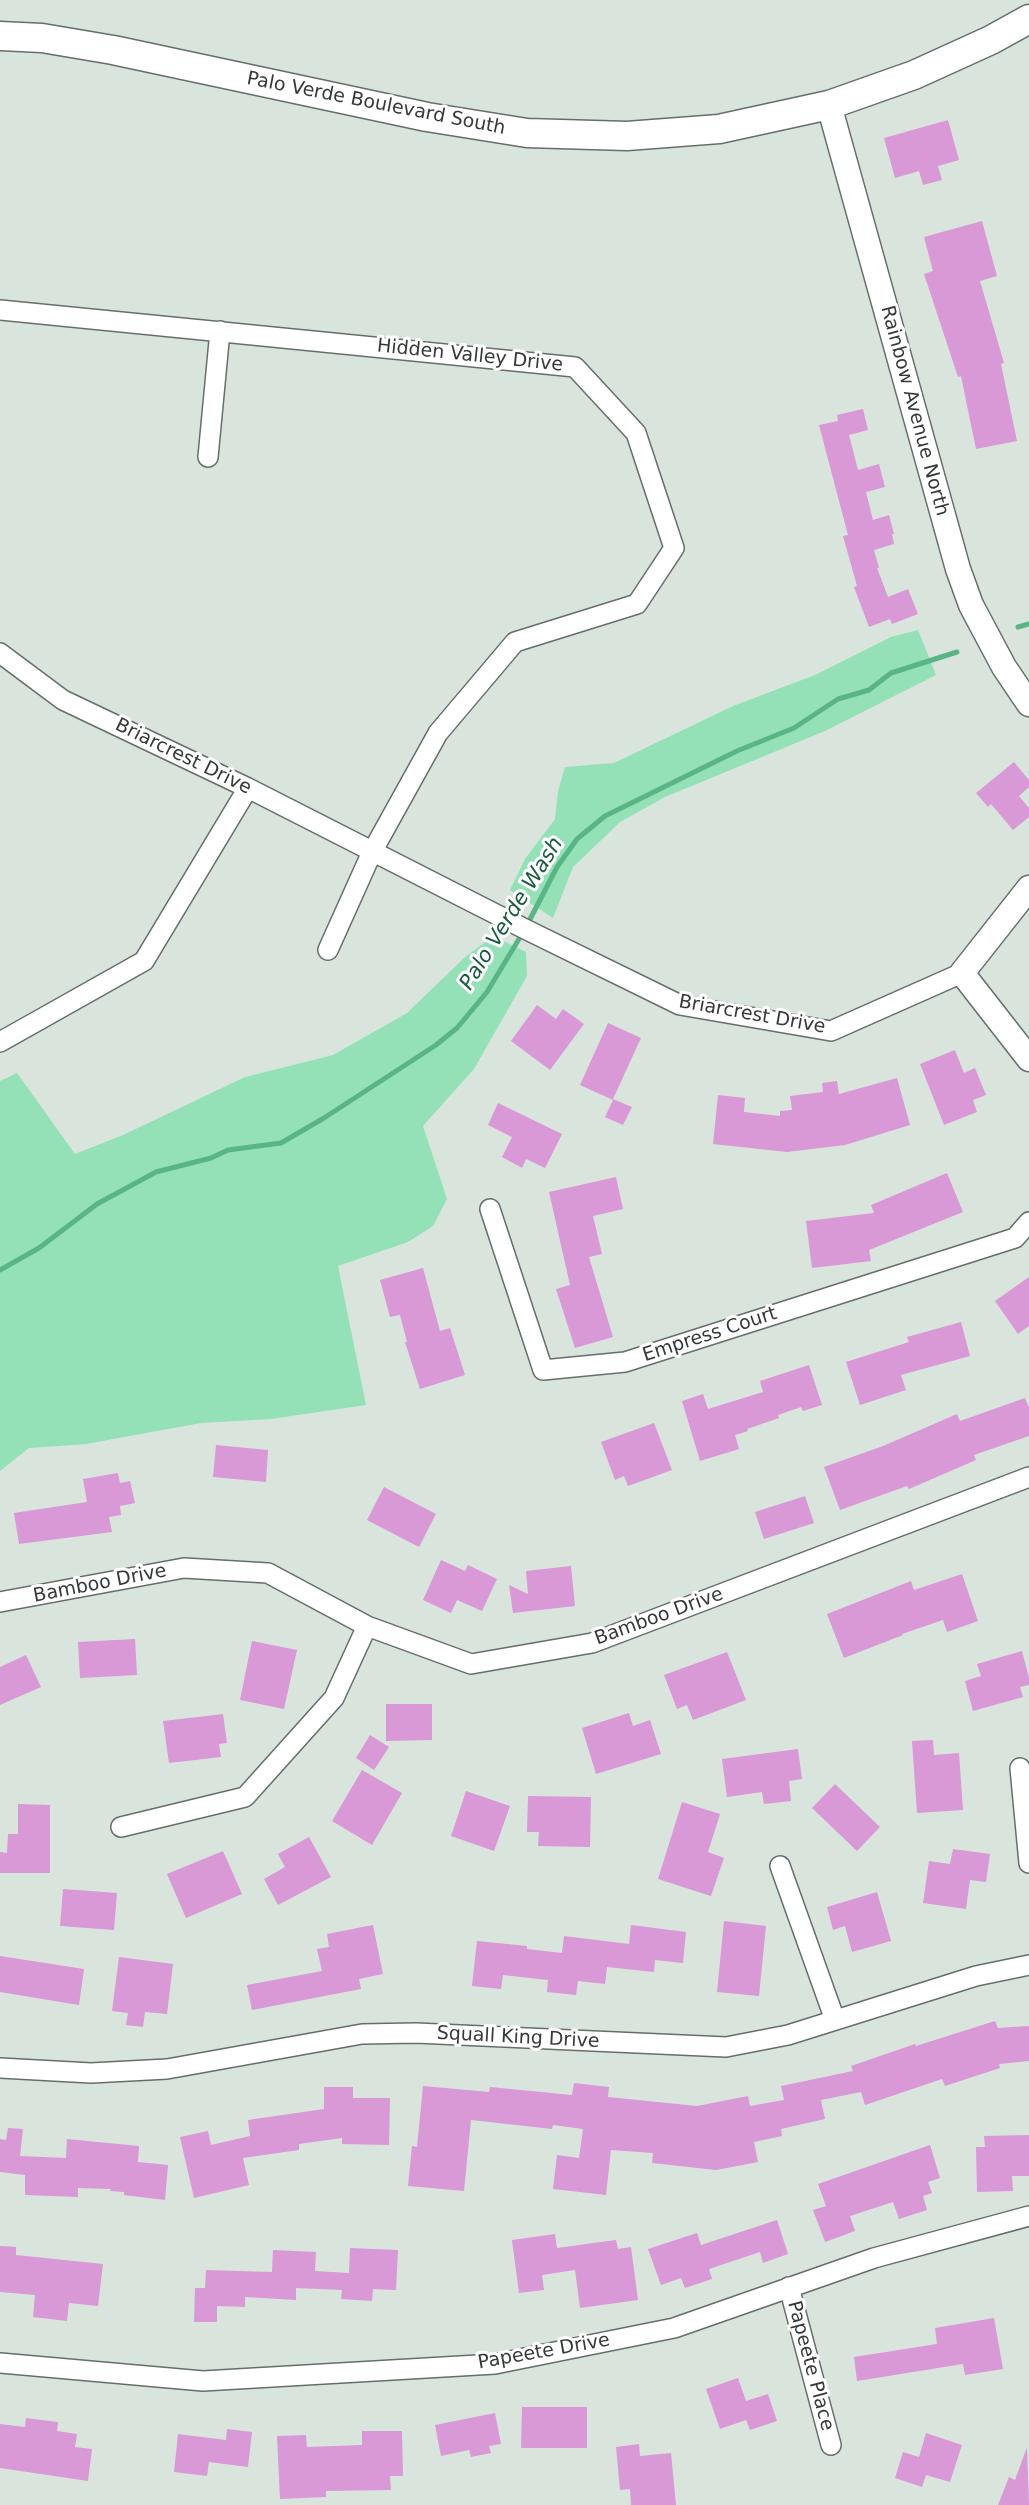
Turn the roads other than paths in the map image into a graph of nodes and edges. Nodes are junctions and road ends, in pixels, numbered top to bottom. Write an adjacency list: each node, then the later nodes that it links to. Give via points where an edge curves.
1 (1029, 19): 3 (main road, Palo Verde Boulevard South, via 914,75)
2 (0, 36): 3 (main road, Palo Verde Boulevard South, via 113,50 427,117 527,133 627,136 719,129)
3 (829, 105): 8 (street, Rainbow Avenue North, via 958,569 971,605)
4 (0, 310): 5 (street, Hidden Valley Drive)
5 (220, 331): 6 (street); 10 (street, Hidden Valley Drive, via 575,367 636,432 674,548 637,604 515,642 438,733)
6 (208, 457)
7 (0, 653): 9 (street, Briarcrest Drive, via 63,700)
8 (1029, 704)
9 (248, 788): 10 (street, Briarcrest Drive); 14 (street, via 144,961)
10 (372, 852): 12 (street); 13 (street, Briarcrest Drive, via 680,1005 831,1031)
11 (1029, 888): 13 (street, Briarcrest Drive)
12 (328, 950)
13 (962, 973): 15 (street)
14 (0, 1042)
15 (1029, 1059)
16 (490, 1209): 17 (street, Empress Court, via 544,1370 625,1362 1015,1238)
17 (1029, 1223)
18 (1029, 1477): 20 (street, Bamboo Drive, via 592,1643 471,1664)
19 (0, 1602): 20 (street, Bamboo Drive, via 184,1568 268,1573)
20 (367, 1626): 22 (street, via 334,1698 245,1797)
21 (1020, 1768): 23 (street)
22 (121, 1827)
23 (1029, 1863)
24 (780, 1866): 26 (street)
25 (1029, 1965): 26 (street, Squall King Drive, via 976,1976)
26 (835, 2020): 27 (street, Squall King Drive, via 726,2047 362,2034 167,2069 91,2073)
27 (0, 2068)
28 (1029, 2216): 29 (street, Papeete Drive, via 874,2258)
29 (789, 2287): 30 (street, Papeete Drive, via 674,2328 495,2364 203,2381); 31 (street, Papeete Place)
30 (0, 2363)
31 (831, 2445)

